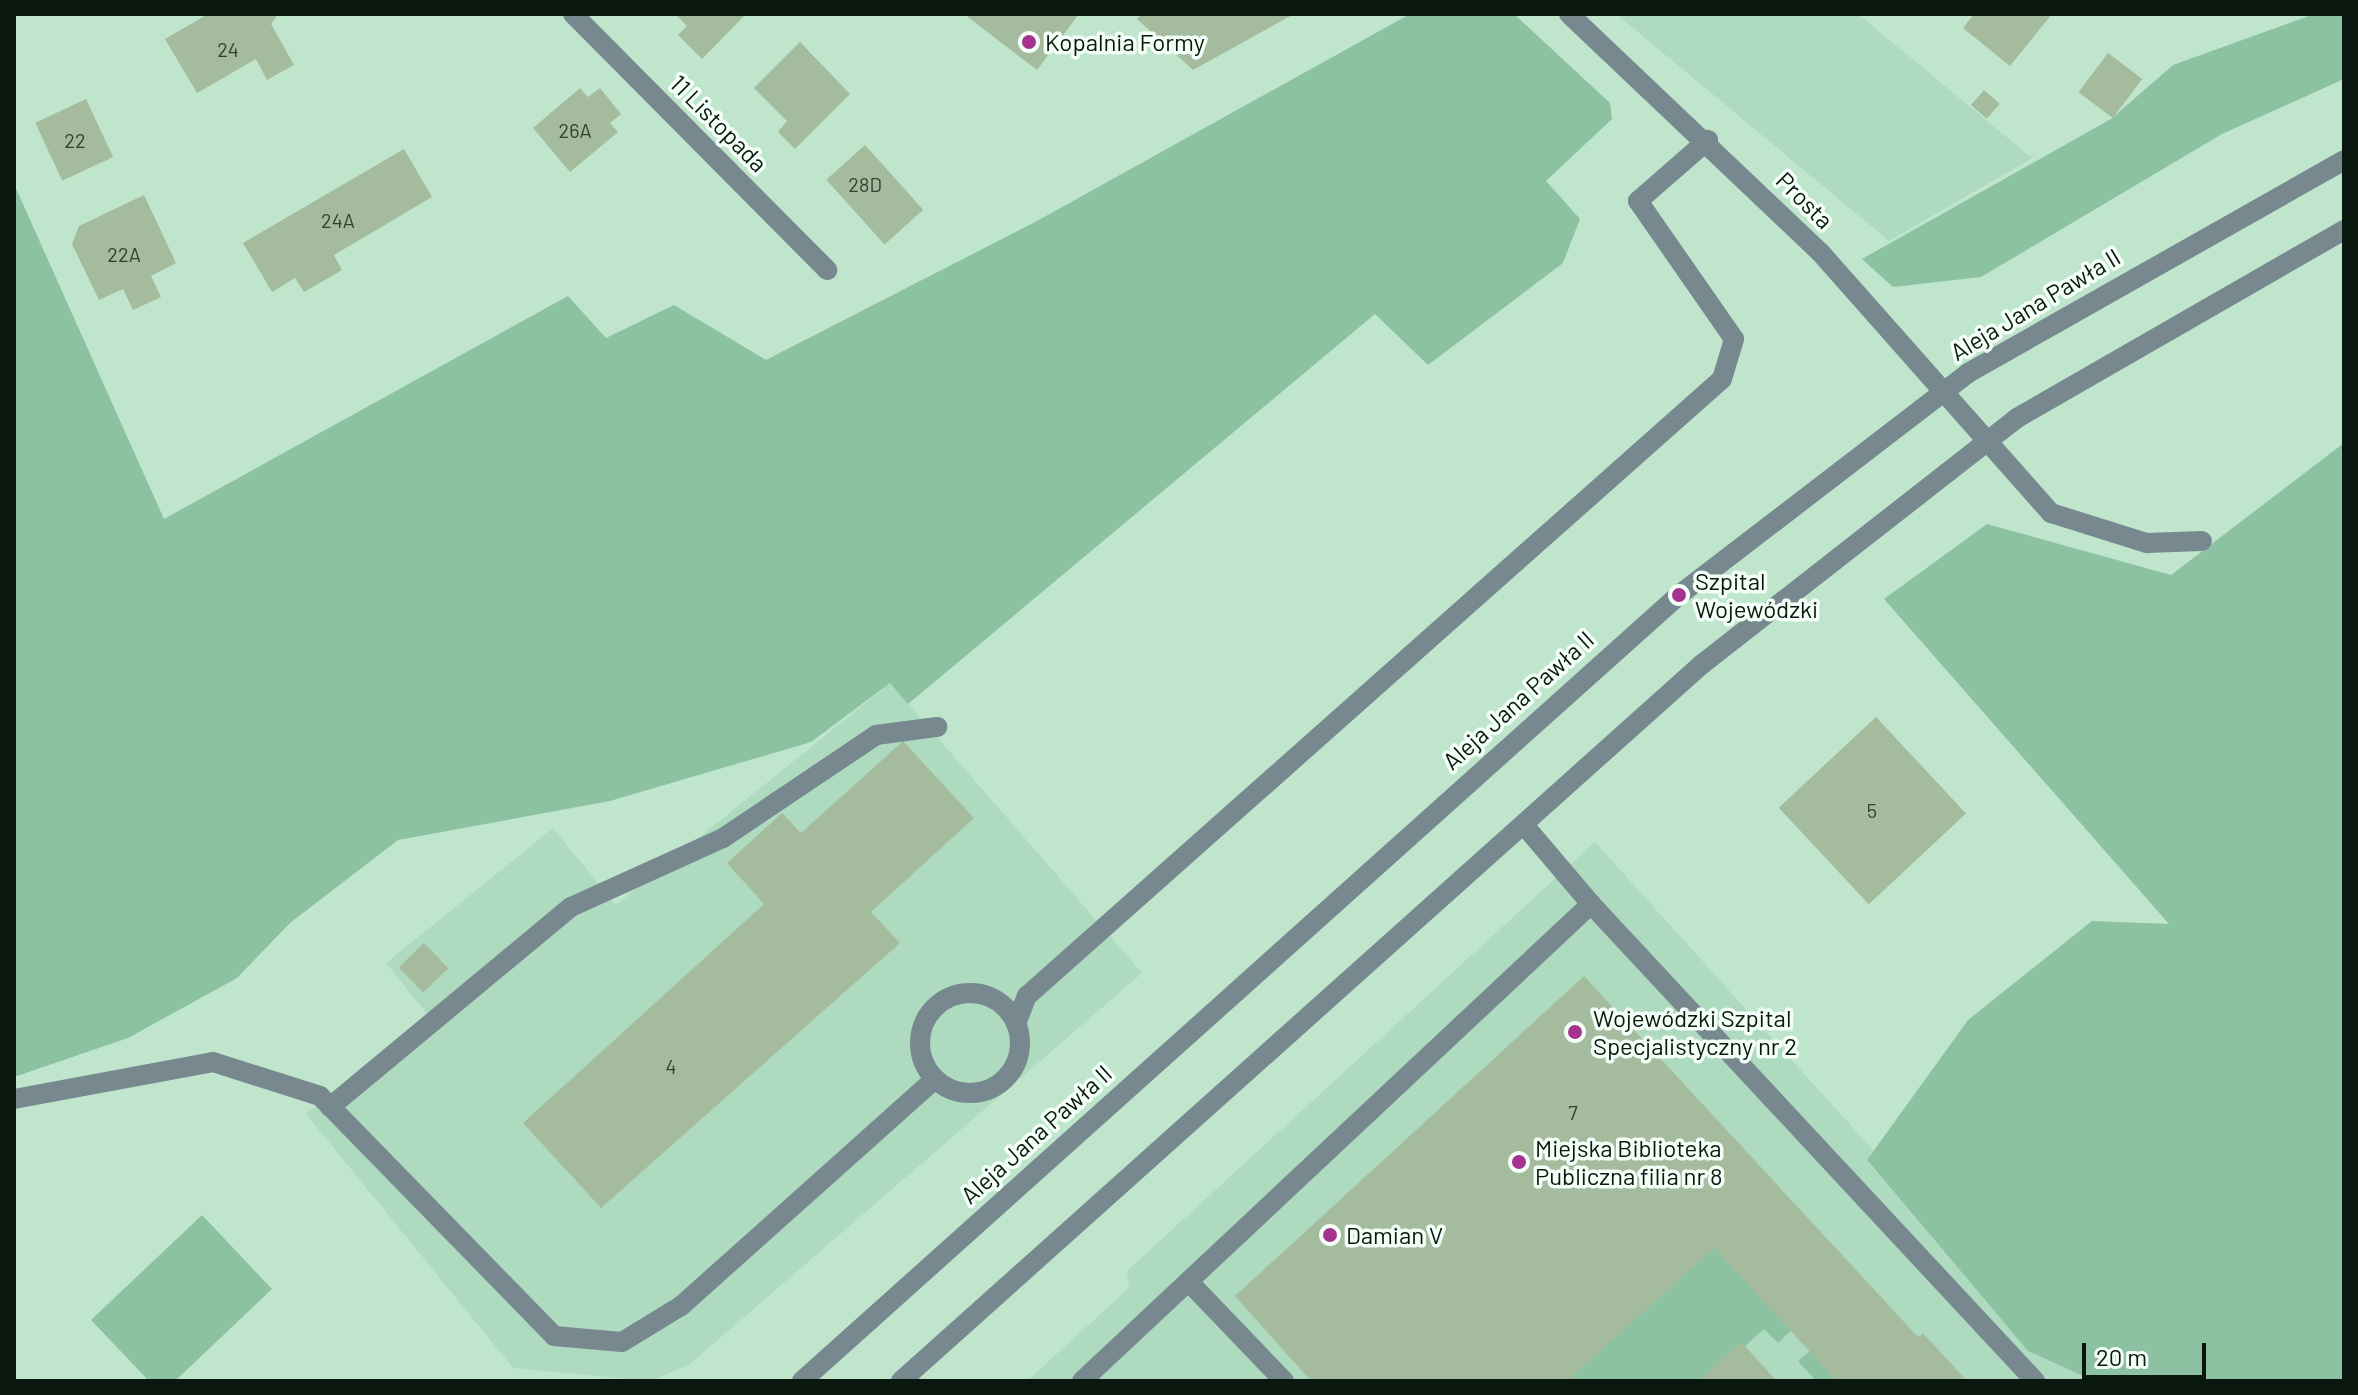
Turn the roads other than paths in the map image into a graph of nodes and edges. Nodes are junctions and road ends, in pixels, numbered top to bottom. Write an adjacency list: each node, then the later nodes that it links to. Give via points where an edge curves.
1 (573, 14): 6 (street, 11 Listopada)
2 (1569, 14): 3 (street, Prosta)
3 (1708, 140): 7 (street, Prosta); 13 (street, via 1638,201 1734,339 1722,379 1027,996)
4 (2344, 160): 7 (street, Aleja Jana Pawła II, via 2074,308)
5 (2344, 230): 8 (street, via 2119,353)
6 (827, 270)
7 (1944, 392): 8 (street, Prosta); 18 (street, Aleja Jana Pawła II, via 1581,677)
8 (1984, 442): 9 (street, Prosta, via 2051,513 2147,543); 11 (street, via 1701,665)
9 (2202, 541)
10 (937, 727): 16 (street, via 876,735 723,838 571,907)
11 (1524, 825): 12 (street); 19 (street)
12 (1591, 904): 17 (street); 22 (street)
13 (1016, 1024): 14 (street, via 1018,1057 998,1085 965,1092); 14 (street, via 996,1000 981,994 935,1007 920,1034)
14 (935, 1079): 16 (street, via 681,1306 622,1342 554,1336)
15 (14, 1099): 16 (street, via 213,1062 320,1096)
16 (330, 1107)
17 (1190, 1283): 20 (street); 21 (street)
18 (802, 1381)
19 (901, 1381)
20 (1082, 1381)
21 (1284, 1381)
22 (2035, 1381)

